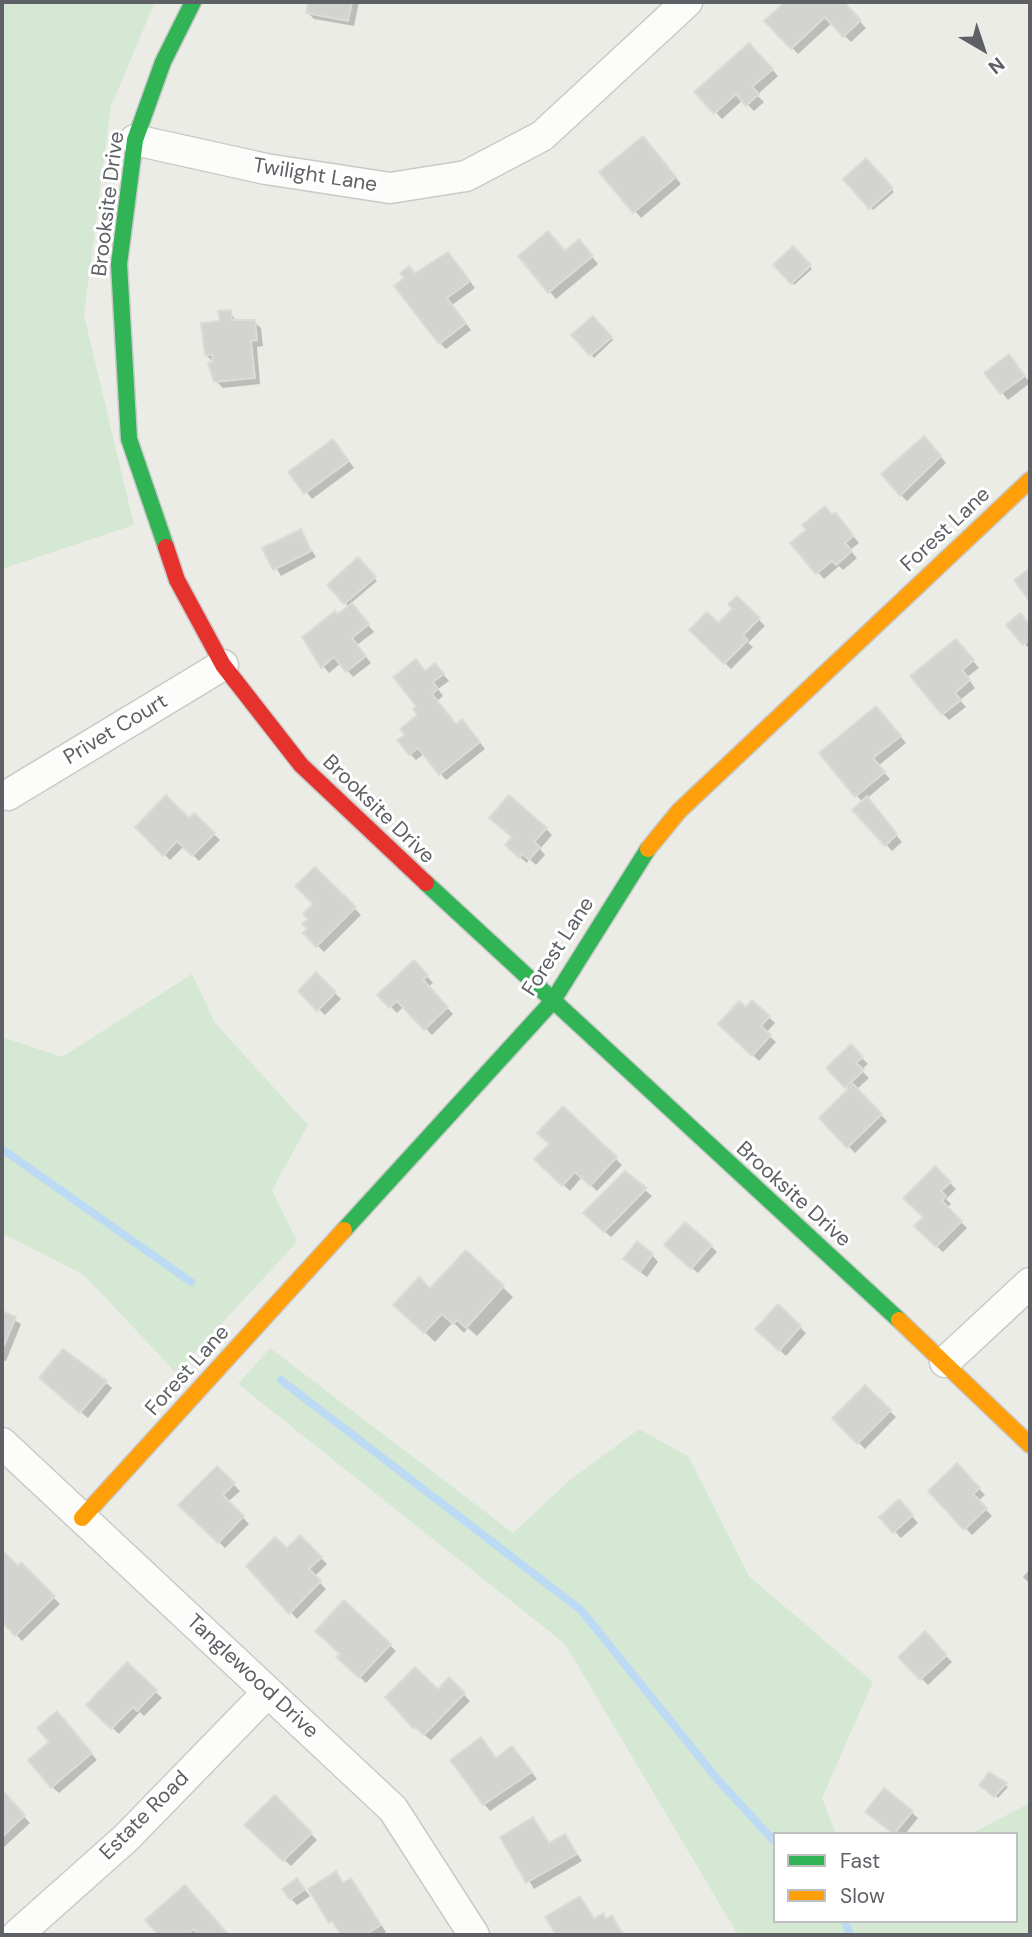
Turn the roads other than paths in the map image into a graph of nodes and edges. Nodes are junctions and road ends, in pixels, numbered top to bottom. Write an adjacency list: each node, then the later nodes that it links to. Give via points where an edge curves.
1 (193, 2): 3 (street, Brooksite Drive, via 163,62)
2 (687, 2): 3 (street, Twilight Lane, via 542,136 466,176 390,188 266,169)
3 (135, 140): 5 (street, Brooksite Drive, via 119,264 129,439 177,580)
4 (1030, 480): 7 (street, Forest Lane, via 679,811 637,863)
5 (223, 665): 6 (street, Privet Court); 7 (street, Brooksite Drive, via 301,765)
6 (8, 795)
7 (552, 1002): 9 (street, Brooksite Drive); 12 (street, Forest Lane)
8 (1030, 1283): 9 (street)
9 (945, 1362): 11 (street, Brooksite Drive)
10 (2, 1443): 12 (street, Tanglewood Drive)
11 (1030, 1444)
12 (82, 1518): 13 (street, Tanglewood Drive)
13 (268, 1692): 14 (street, Estate Road, via 126,1838); 15 (street, Tanglewood Drive, via 393,1809)
14 (17, 1935)
15 (474, 1935)

